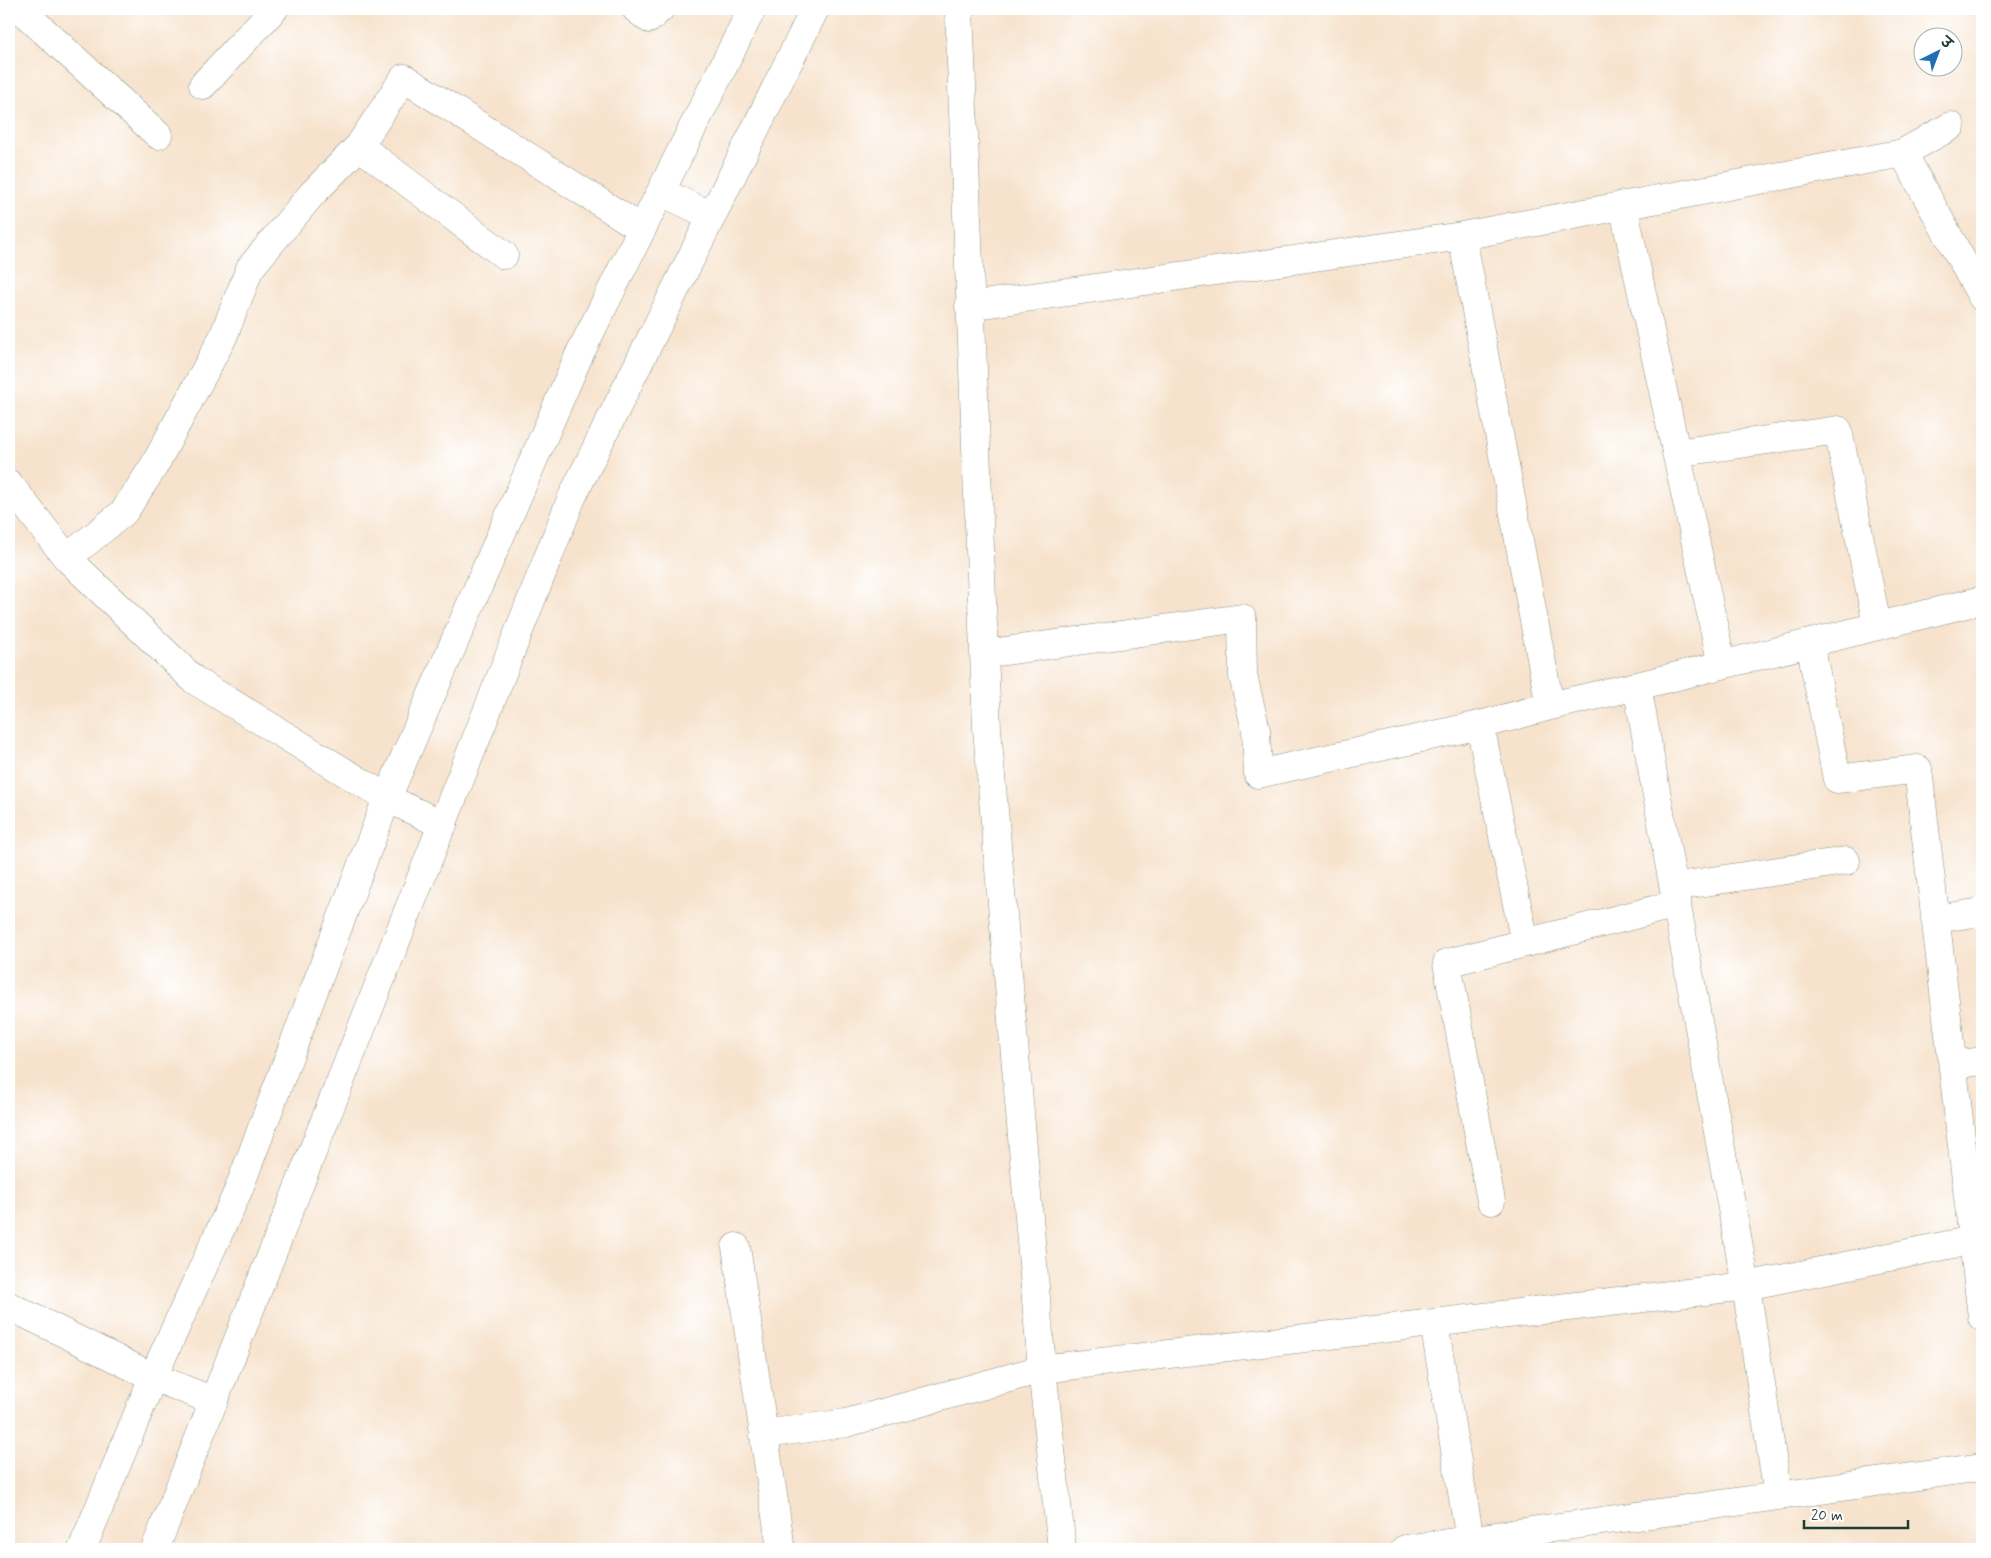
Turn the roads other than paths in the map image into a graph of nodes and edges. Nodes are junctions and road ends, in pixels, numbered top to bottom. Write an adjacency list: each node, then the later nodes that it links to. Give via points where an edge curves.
1 (20, 9): 10 (street)
2 (274, 9): 8 (street)
3 (636, 9): 4 (street, via 649,19)
4 (660, 9)
5 (752, 9): 13 (street)
6 (815, 9): 15 (street)
7 (959, 9): 20 (street)
8 (203, 85)
9 (1951, 126): 12 (street)
10 (158, 135)
11 (359, 146): 16 (street, via 404,78); 18 (street); 23 (street, via 312,194 250,268 223,337 154,466 124,512)
12 (1903, 153): 14 (street); 19 (street)
13 (661, 192): 15 (street); 16 (street)
14 (1623, 205): 17 (street); 21 (street)
15 (712, 216): 33 (street, via 572,497)
16 (642, 229): 32 (street, via 580,353)
17 (1462, 236): 20 (street); 30 (street)
18 (504, 255)
19 (1982, 297)
20 (969, 306): 27 (street)
21 (1676, 453): 25 (street, via 1838,430); 28 (street)
22 (9, 484): 23 (street)
23 (67, 558): 32 (street, via 194,680)
24 (1982, 600): 25 (street)
25 (1877, 625): 26 (street)
26 (1810, 643): 28 (street); 37 (street, via 1837,779 1918,769)
27 (984, 654): 31 (street, via 1242,618 1243,676 1256,730 1258,774); 48 (street, via 988,739)
28 (1722, 664): 29 (street)
29 (1637, 686): 30 (street); 35 (street)
30 (1550, 706): 31 (street)
31 (1480, 725): 38 (street)
32 (387, 798): 33 (street); 49 (street, via 238,1191)
33 (442, 825): 50 (street)
34 (1846, 861): 35 (street, via 1678,886)
35 (1676, 904): 38 (street); 44 (street)
36 (1982, 912): 37 (street)
37 (1935, 919): 40 (street)
38 (1525, 943): 41 (street, via 1447,963)
39 (1982, 1061): 40 (street)
40 (1953, 1065): 42 (street)
41 (1491, 1201)
42 (1978, 1240): 44 (street); 46 (street)
43 (736, 1247): 51 (street)
44 (1746, 1286): 47 (street); 53 (street)
45 (9, 1306): 49 (street)
46 (1982, 1317)
47 (1434, 1323): 48 (street); 54 (street)
48 (1042, 1370): 51 (street, via 846,1423); 58 (street)
49 (153, 1377): 50 (street); 55 (street)
50 (214, 1401): 56 (street)
51 (764, 1434): 57 (street)
52 (1982, 1467): 53 (street)
53 (1778, 1496): 54 (street)
54 (1470, 1540): 59 (street)
55 (82, 1549)
56 (155, 1549)
57 (781, 1549)
58 (1062, 1549)
59 (1405, 1549)

